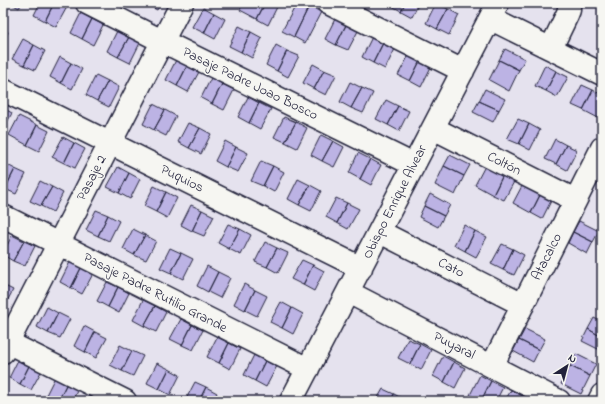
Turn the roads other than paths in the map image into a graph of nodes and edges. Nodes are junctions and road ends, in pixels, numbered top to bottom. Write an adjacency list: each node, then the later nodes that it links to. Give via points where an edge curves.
1 (87, 3): 6 (street, Pasaje Padre Joao Bosco)
2 (182, 3): 6 (street, Pasaje 2)
3 (328, 3): 8 (street)
4 (569, 3): 7 (street, via 569,10)
5 (494, 11): 7 (street); 8 (street, Obispo Enrique Alvear)
6 (162, 41): 12 (street, Pasaje 2); 14 (street, Pasaje Padre Joao Bosco)
7 (551, 48): 9 (street)
8 (463, 71): 11 (street, Obispo Enrique Alvear)
9 (602, 74)
10 (3, 90): 12 (street, Puquios)
11 (433, 128): 14 (street, Obispo Enrique Alvear); 15 (street, Coltón)
12 (110, 143): 18 (street, Pasaje 2); 19 (street, Puquios)
13 (602, 148): 15 (street, Atacalco)
14 (414, 165): 17 (street, Obispo Enrique Alvear)
15 (576, 200): 21 (street, Atacalco)
16 (3, 216): 18 (street, Pasaje Padre Rutilio Grande)
17 (380, 232): 19 (street, Obispo Enrique Alvear); 21 (street, Cato)
18 (58, 244): 22 (street, Pasaje 2); 24 (street, Pasaje Padre Rutilio Grande)
19 (361, 268): 20 (street, Obispo Enrique Alvear)
20 (348, 292): 23 (street, Puyaral); 24 (street, Obispo Enrique Alvear)
21 (523, 305): 23 (street, Atacalco)
22 (5, 345): 27 (street)
23 (492, 366): 28 (street, Puyaral)
24 (308, 369): 26 (street, Obispo Enrique Alvear)
25 (602, 395): 29 (street)
26 (296, 399)
27 (125, 401)
28 (559, 401)
29 (599, 401)

